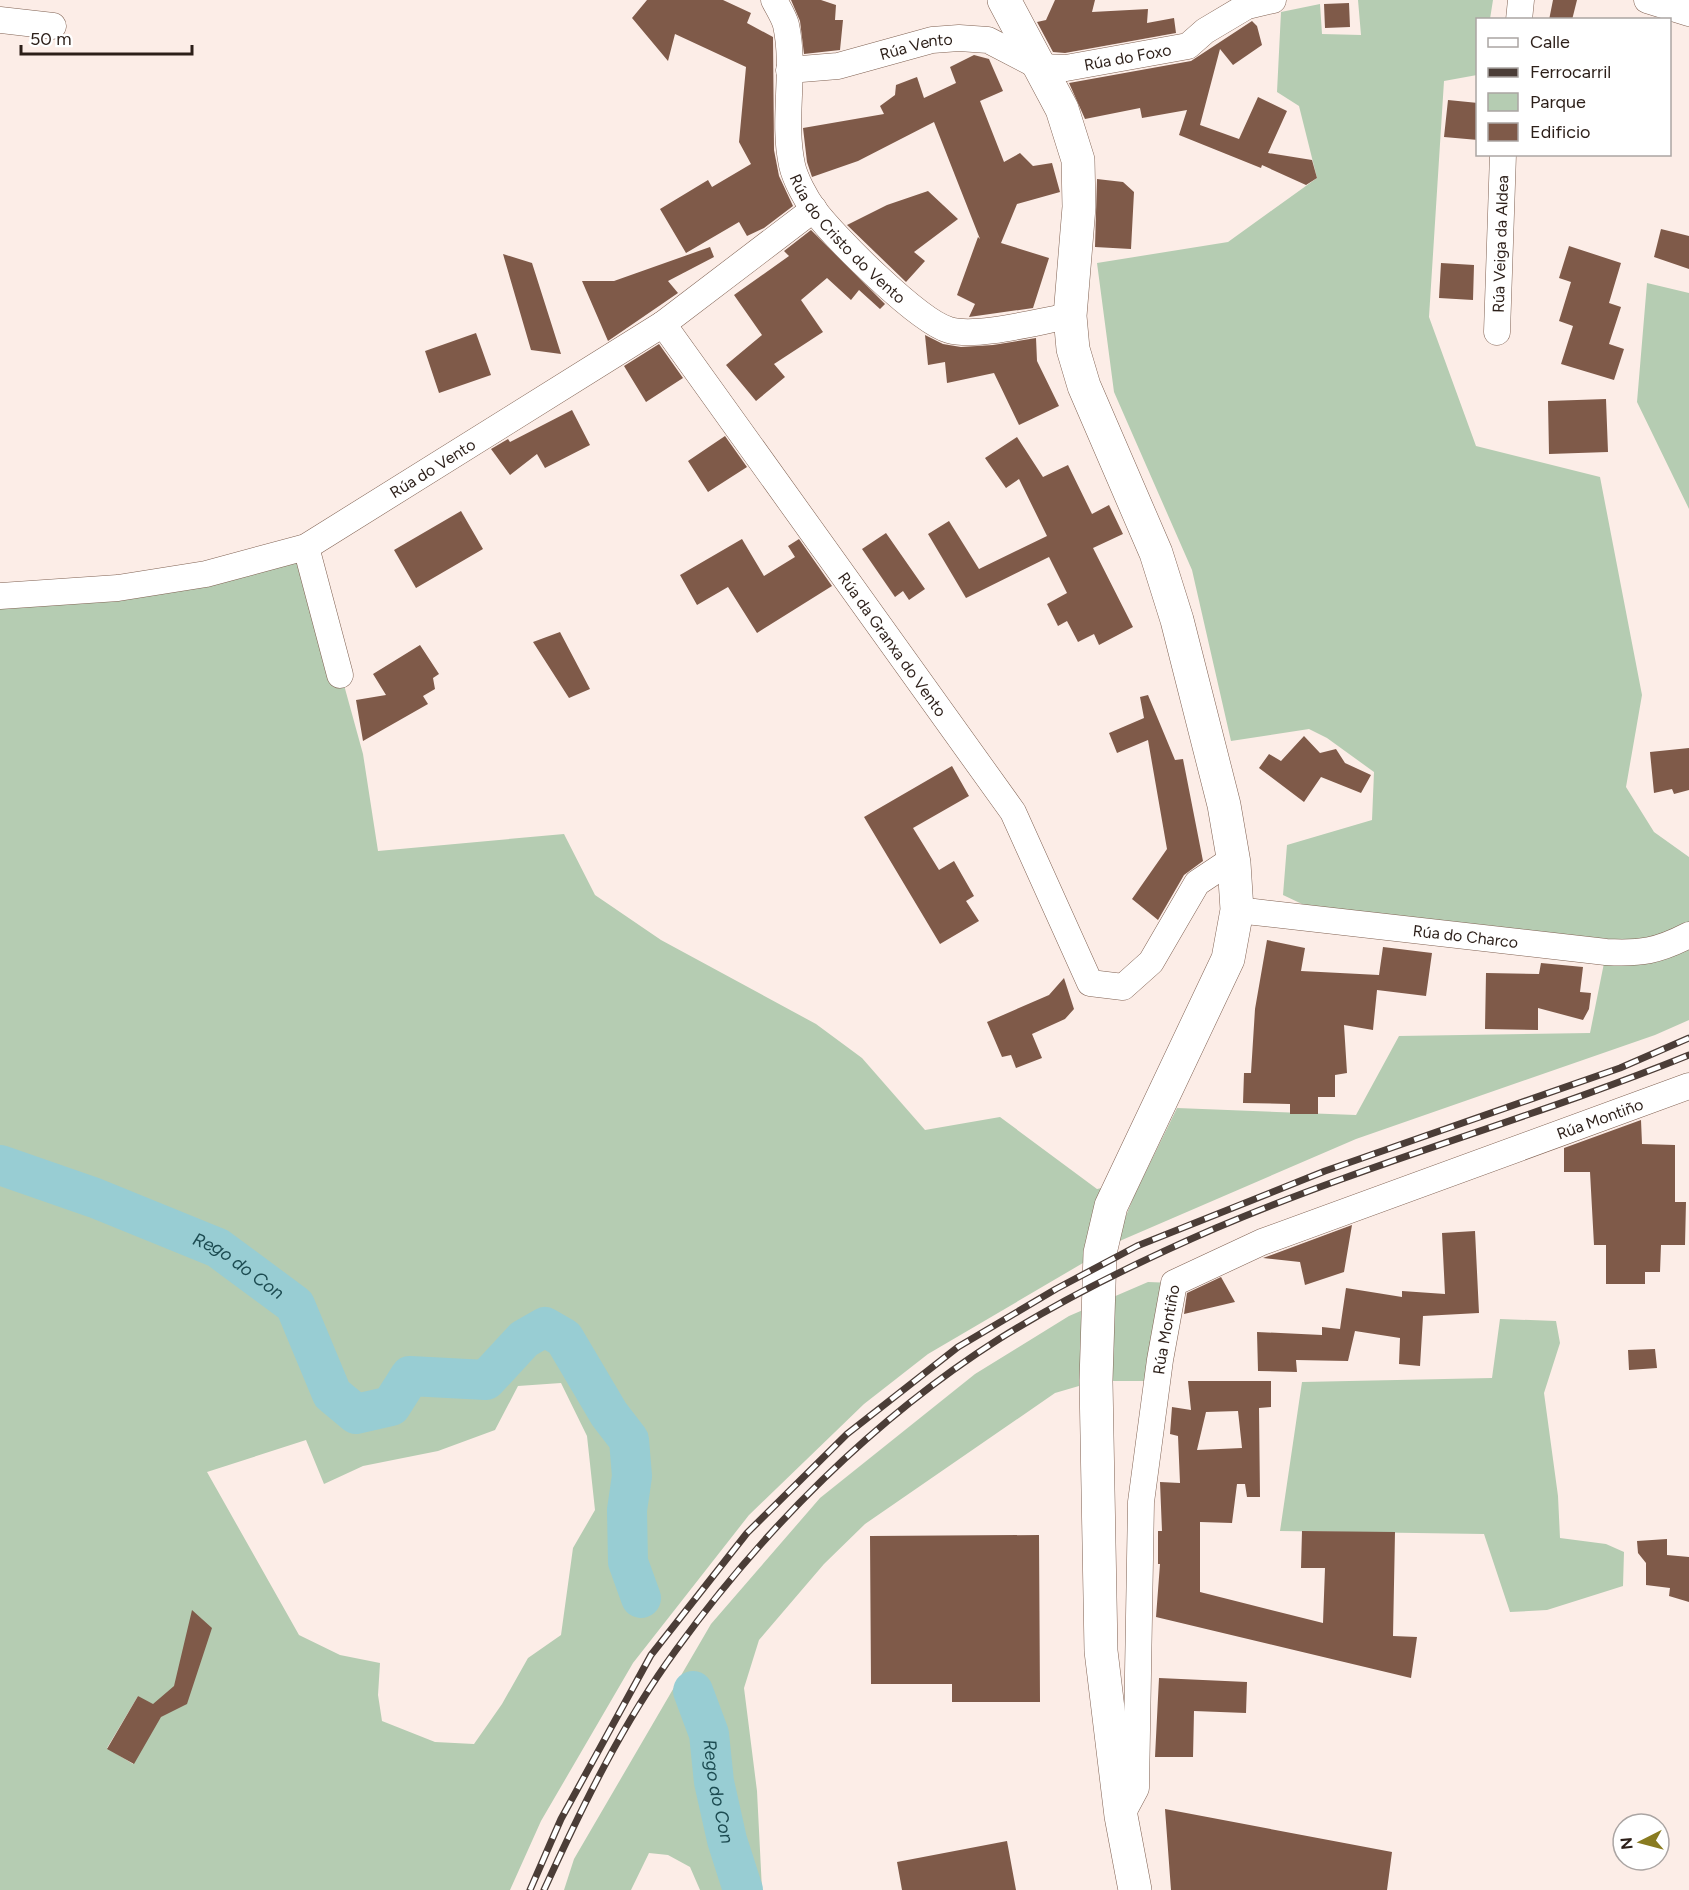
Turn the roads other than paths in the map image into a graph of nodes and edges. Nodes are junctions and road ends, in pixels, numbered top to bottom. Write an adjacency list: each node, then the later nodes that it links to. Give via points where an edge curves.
1 (774, 0): 11 (street, Rúa do Cristo do Vento, via 786,24)
2 (1004, 0): 10 (main road)
3 (1274, 0): 10 (street, Rúa do Foxo, via 1247,6 1188,46 1066,68)
4 (1521, 0): 7 (street)
5 (1647, 0): 6 (street)
6 (1689, 13)
7 (1519, 18)
8 (0, 20): 9 (street)
9 (53, 26)
10 (1040, 67): 11 (street, Rúa Vento, via 987,40 959,38 923,42 838,66); 14 (main road, via 1062,109 1078,160)
11 (789, 70): 13 (street, Rúa do Cristo do Vento, via 787,122 792,167)
12 (1503, 156): 16 (street, Rúa Veiga da Aldea)
13 (814, 209): 14 (street, Rúa do Cristo do Vento, via 845,245 925,319 949,330 970,333); 15 (street, Rúa do Vento)
14 (1071, 316): 20 (main road, via 1073,349 1084,386 1128,482 1177,620 1224,805)
15 (663, 324): 17 (street, Rúa do Vento); 20 (street, Rúa da Granxa do Vento, via 1013,812 1090,983 1123,987 1151,962 1197,883)
16 (1497, 332)
17 (306, 547): 18 (street, Rúa do Vento, via 206,574 118,588); 19 (street)
18 (0, 596)
19 (340, 675)
20 (1233, 859): 21 (main road)
21 (1237, 910): 22 (street, Rúa do Charco, via 1606,952 1662,949); 24 (main road, via 1228,959 1111,1206 1100,1253 1096,1382 1101,1652)
22 (1689, 935)
23 (1689, 1086): 24 (street, Rúa Montiño, via 1262,1242 1174,1283 1141,1502 1136,1788)
24 (1121, 1816): 25 (main road)
25 (1135, 1890)

